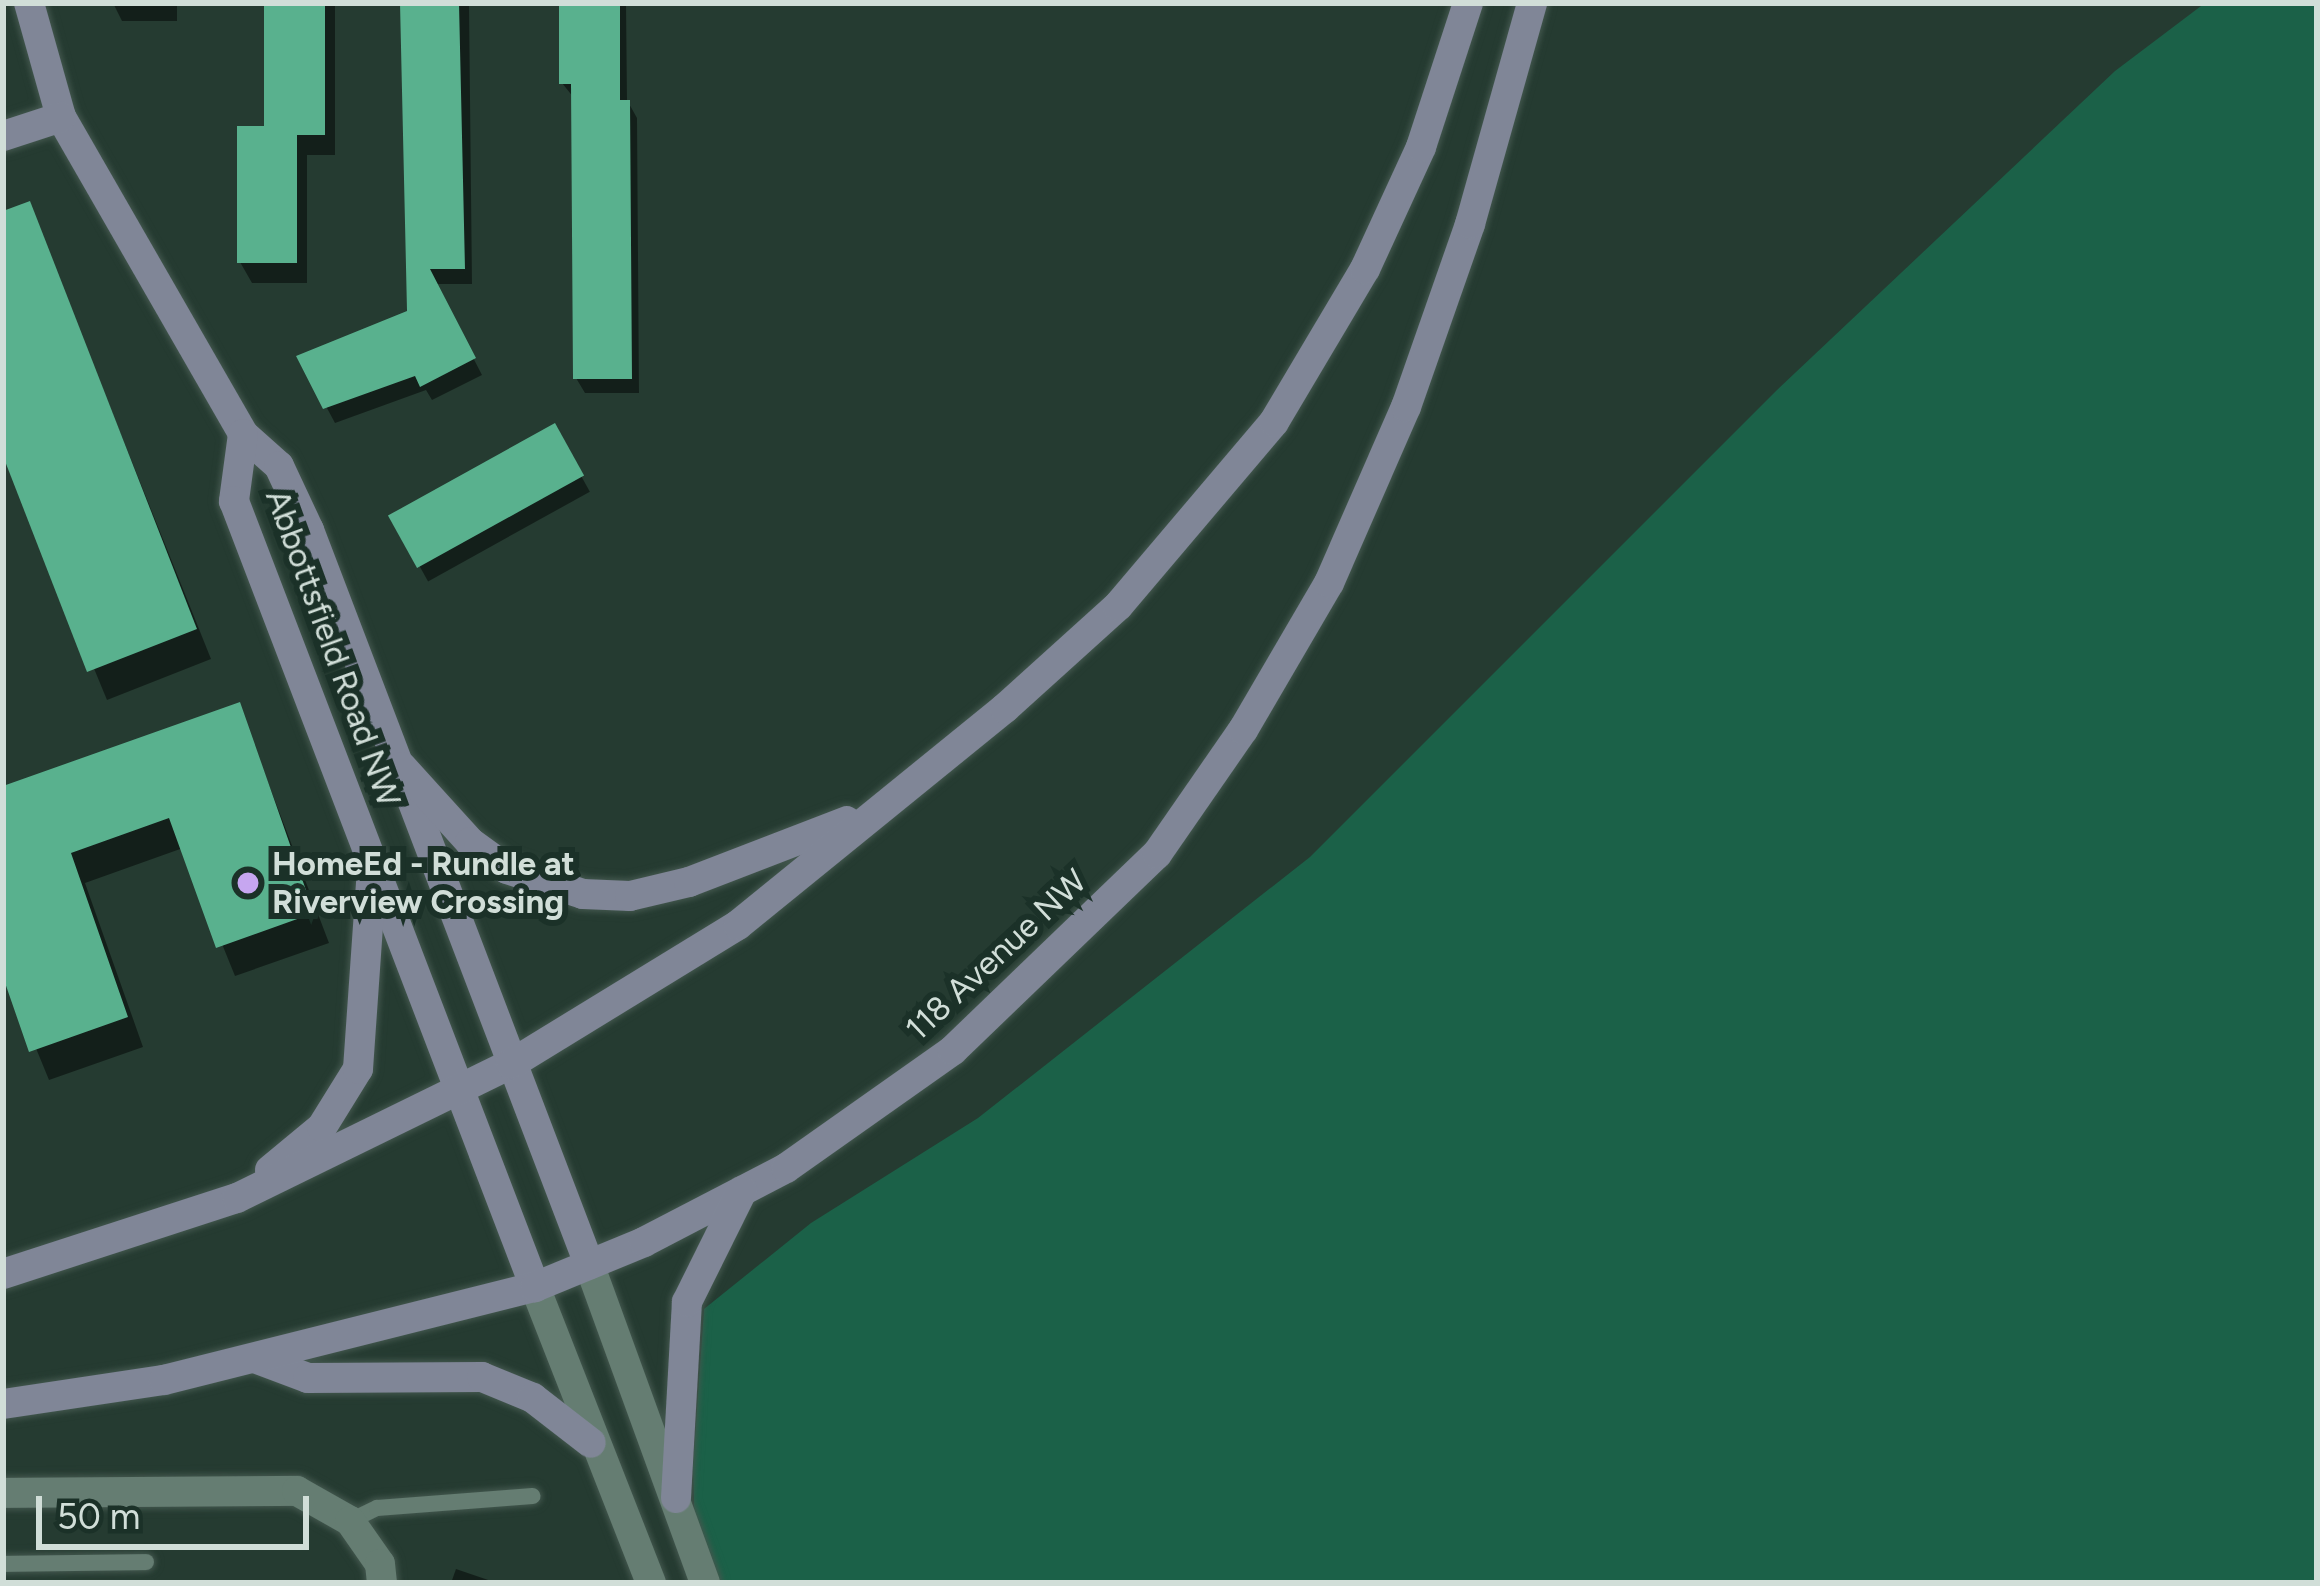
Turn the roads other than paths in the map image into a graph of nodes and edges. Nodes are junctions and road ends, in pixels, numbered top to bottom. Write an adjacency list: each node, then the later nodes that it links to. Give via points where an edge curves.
1 (29, 3): 4 (main road, Abbottsfield Road NW)
2 (1468, 3): 8 (main road, via 1420,147 1365,269 1274,422 1118,606)
3 (1532, 3): 12 (main road, 118 Avenue NW, via 1470,224 1406,407 1329,583 1243,730 1157,854 953,1050 830,1142)
4 (62, 117): 5 (main road); 6 (main road, Abbottsfield Road NW)
5 (3, 136)
6 (242, 434): 7 (main road, Abbottsfield Road NW, via 279,466); 9 (main road, Abbottsfield Road NW, via 234,501)
7 (392, 757): 8 (main road, via 470,842 507,869 583,894 630,896 689,882); 10 (main road, Abbottsfield Road NW)
8 (880, 807): 10 (main road, via 738,925)
9 (373, 858): 11 (main road, Abbottsfield Road NW); 13 (main road, via 358,1069 322,1127)
10 (511, 1064): 11 (main road); 14 (main road, Abbottsfield Road NW)
11 (459, 1092): 13 (main road); 16 (main road, Abbottsfield Road NW)
12 (742, 1192): 14 (main road, 118 Avenue NW); 22 (main road, via 687,1302)
13 (237, 1198): 15 (main road)
14 (589, 1264): 16 (main road, 118 Avenue NW); 22 (street)
15 (3, 1274)
16 (535, 1287): 17 (main road, 118 Avenue NW); 19 (street)
17 (257, 1359): 18 (main road, 118 Avenue NW); 19 (main road, via 308,1378 482,1377 533,1398)
18 (3, 1404)
19 (591, 1443): 27 (street)
20 (3, 1493): 23 (street, via 297,1491)
21 (533, 1496): 23 (lane, via 376,1508)
22 (676, 1498): 28 (street)
23 (350, 1521): 26 (street, via 380,1564)
24 (146, 1562): 25 (lane)
25 (3, 1564)
26 (382, 1583)
27 (652, 1583)
28 (705, 1583)

